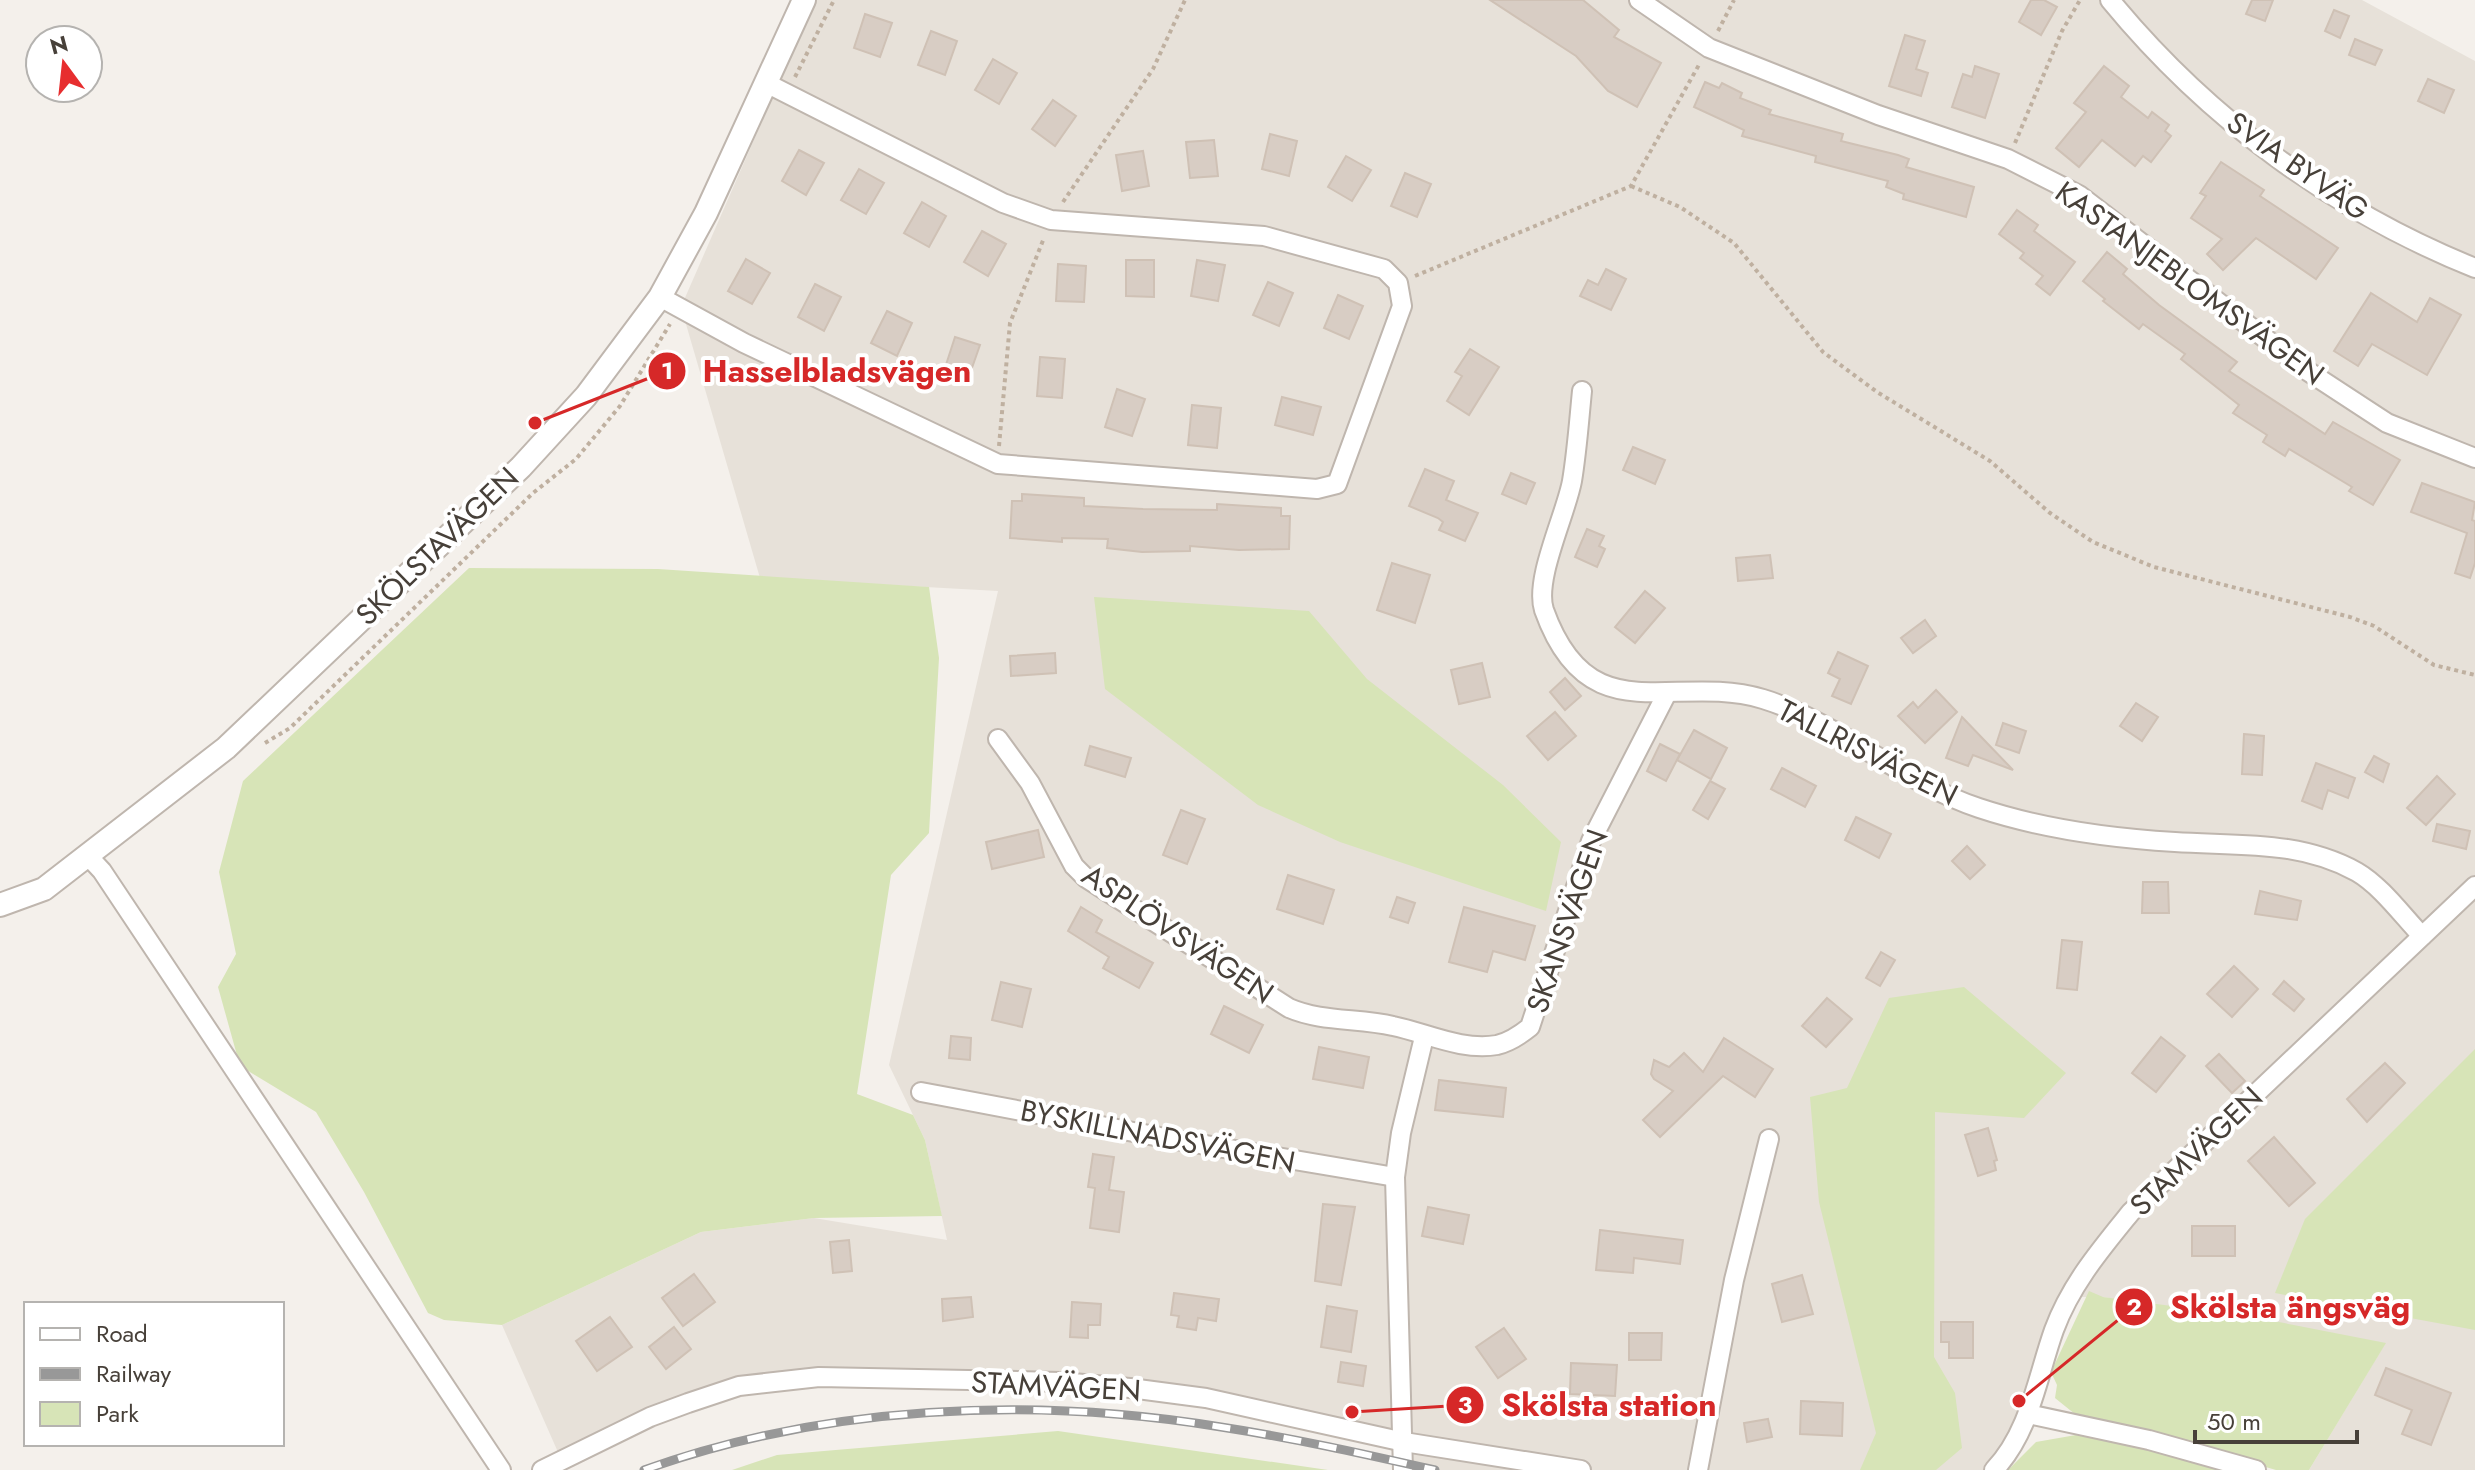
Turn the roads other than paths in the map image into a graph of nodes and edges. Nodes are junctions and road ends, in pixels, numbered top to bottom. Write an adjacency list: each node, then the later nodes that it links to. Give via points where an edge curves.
1 (804, 0): 4 (street, SKÖLSTAVÄGEN)
2 (1639, 0): 8 (street, KASTANJEBLOMSVÄGEN, via 1709,48 2008,159 2079,195 2309,372 2387,423)
3 (2110, 0): 5 (street, SVIA BYVÄG, via 2176,72 2258,145 2359,212)
4 (766, 83): 6 (street, SKÖLSTAVÄGEN); 6 (street, via 1003,203 1051,220 1264,236 1384,269 1398,283 1402,306 1337,484 1317,489 998,464 744,343)
5 (2475, 268)
6 (660, 297): 11 (street, SKÖLSTAVÄGEN, via 586,396 521,467 226,748)
7 (1582, 391): 9 (street, TALLRISVÄGEN, via 1571,483 1543,587 1543,606 1571,659 1592,679 1633,693)
8 (2475, 458)
9 (1667, 693): 14 (street, TALLRISVÄGEN, via 1762,699 1976,807 2059,830 2315,853 2360,873); 15 (street, SKANSVÄGEN, via 1591,841 1530,1027 1500,1044 1483,1046)
10 (998, 739): 15 (street, ASPLÖVSVÄGEN, via 1086,878 1289,1008 1306,1015 1396,1026)
11 (89, 857): 13 (street, SKÖLSTAVÄGEN, via 44,889); 21 (street)
12 (2475, 886): 14 (street, STAMVÄGEN)
13 (0, 905)
14 (2422, 936): 19 (street, STAMVÄGEN, via 2178,1165 2113,1234 2069,1297)
15 (1424, 1037): 18 (street)
16 (921, 1092): 18 (street, BYSKILLNADSVÄGEN)
17 (1769, 1139): 25 (street, via 1734,1280)
18 (1395, 1177): 20 (street)
19 (2028, 1414): 26 (street, STAMVÄGEN, via 2011,1452); 27 (street)
20 (1404, 1442): 22 (street, STAMVÄGEN, via 1206,1398 1130,1388 819,1377 739,1386 650,1417); 23 (street); 24 (street, STAMVÄGEN)
21 (501, 1470)
22 (542, 1470)
23 (1403, 1470)
24 (1581, 1470)
25 (1698, 1470)
26 (1994, 1470)
27 (2256, 1470)

